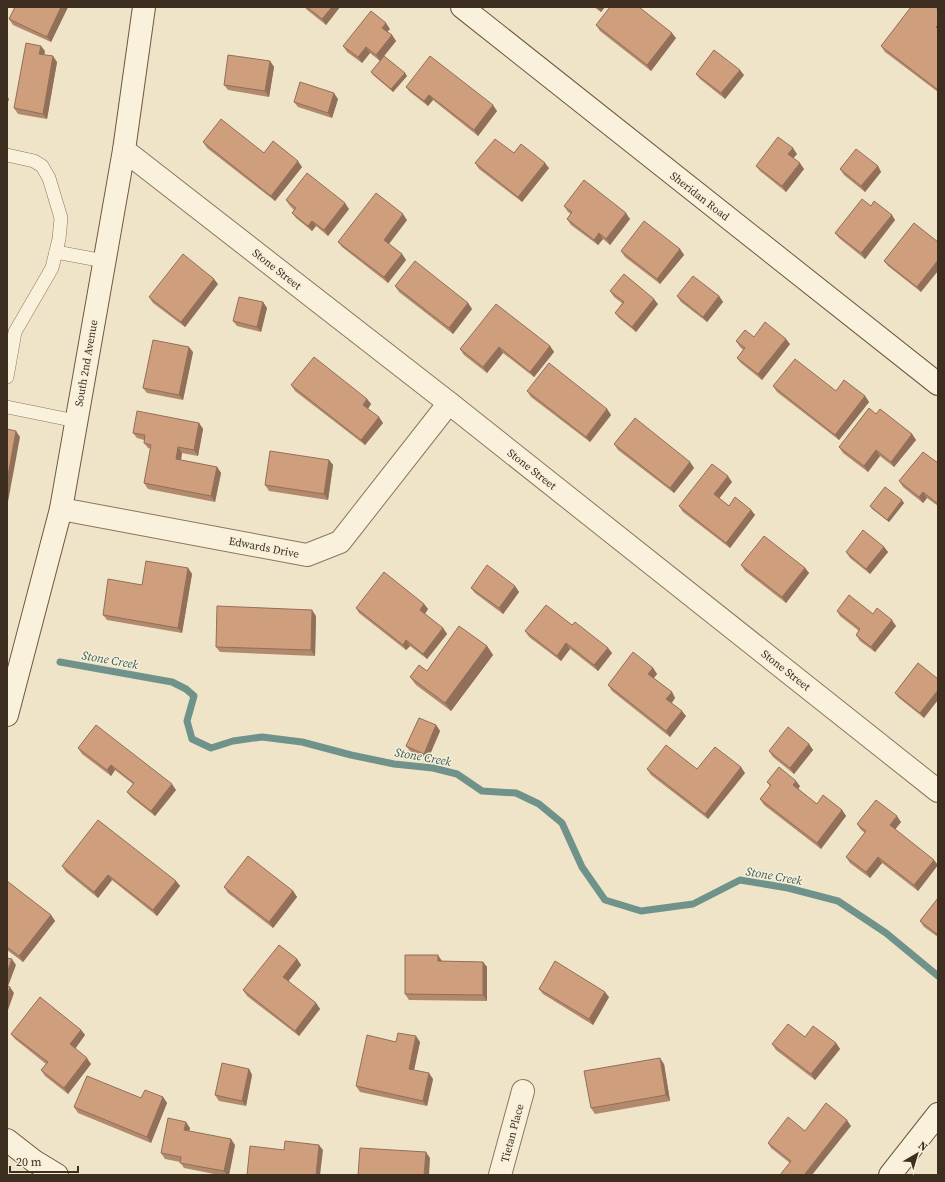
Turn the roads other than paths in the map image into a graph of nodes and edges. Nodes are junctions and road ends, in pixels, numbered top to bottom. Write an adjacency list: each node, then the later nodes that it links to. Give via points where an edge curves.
1 (144, 7): 3 (street, South 2nd Avenue)
2 (462, 7): 8 (street, Sheridan Road)
3 (124, 150): 6 (street, South 2nd Avenue); 9 (street, Stone Street)
4 (7, 155): 5 (lane, via 34,161 42,166 49,178 61,218)
5 (56, 252): 6 (lane); 7 (lane, via 52,268 16,332)
6 (104, 261): 11 (street, South 2nd Avenue)
7 (7, 376)
8 (938, 384)
9 (449, 403): 12 (street, Edwards Drive, via 340,542 307,555); 14 (street, Stone Street)
10 (7, 407): 11 (lane)
11 (76, 421): 12 (street, South 2nd Avenue)
12 (61, 509): 13 (street, South 2nd Avenue)
13 (7, 715)
14 (938, 791)
15 (523, 1090): 19 (street, Tietan Place)
16 (938, 1114): 20 (street)
17 (7, 1140): 18 (street)
18 (57, 1175)
19 (500, 1175)
20 (890, 1175)

